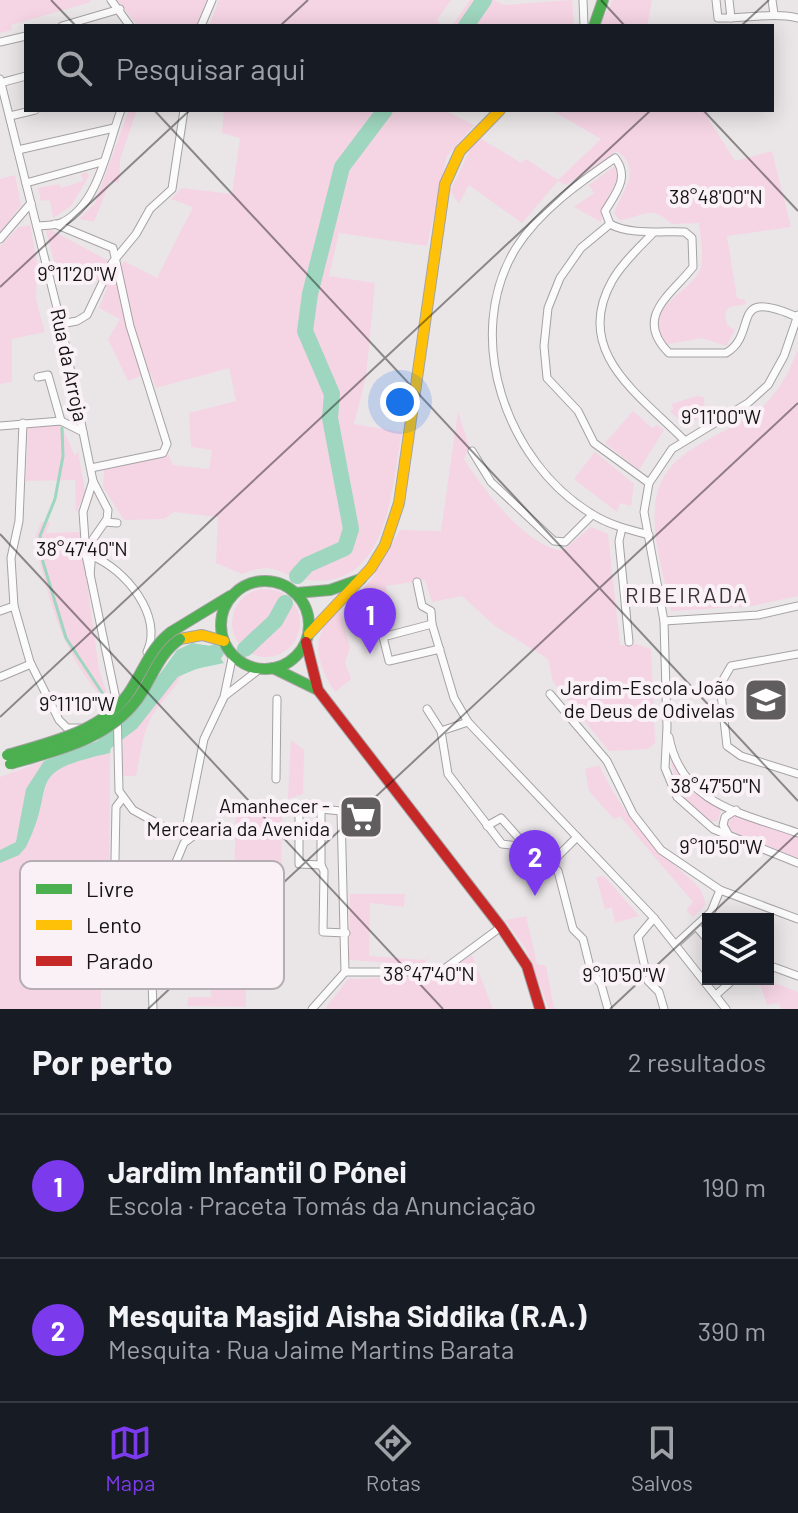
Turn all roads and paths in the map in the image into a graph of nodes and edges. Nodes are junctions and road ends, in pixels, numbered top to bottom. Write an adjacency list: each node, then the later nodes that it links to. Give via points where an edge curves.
1 (111, 0): 8 (street)
2 (212, 0): 14 (street)
3 (583, 0): 15 (street)
4 (603, 0): 16 (main road)
5 (716, 0): 10 (street, via 718,18)
6 (729, 0): 10 (street)
7 (772, 0): 9 (street)
8 (120, 9): 12 (street); 13 (street)
9 (774, 14): 10 (street); 11 (street)
10 (731, 18)
11 (798, 18)
12 (69, 24)
13 (129, 24)
14 (202, 24)
15 (584, 24)
16 (595, 24)
17 (24, 36): 18 (street)
18 (0, 42)
19 (24, 76): 20 (street)
20 (1, 81): 25 (street, Rua da Arroja)
21 (27, 112): 25 (street)
22 (120, 112): 26 (street)
23 (184, 112): 36 (street, via 172,189 150,209)
24 (498, 112): 58 (main road, via 460,151 445,184 399,503 385,545)
25 (10, 116): 27 (street, Rua da Arroja)
26 (114, 128): 27 (street); 28 (street)
27 (18, 150): 29 (street, Rua da Arroja)
28 (102, 162): 29 (street); 31 (street, via 80,208)
29 (26, 183): 30 (street, Rua da Arroja)
30 (31, 203): 33 (street, Rua da Arroja); 35 (street)
31 (55, 224): 33 (street); 36 (street, via 113,248)
32 (610, 224): 34 (street); 48 (street, via 581,248 560,278 548,308 547,378 578,411 594,443); 51 (street, via 605,211 623,182 622,166 615,158 545,212 516,248 497,292 492,347 501,396 520,437 558,486)
33 (38, 226): 38 (street, Rua da Arroja)
34 (653, 233): 37 (street, via 685,232 692,238 693,267 654,317 657,337 669,353 726,353 733,349 746,317 758,307); 44 (street, via 612,280 600,325 613,368)
35 (0, 239)
36 (117, 257): 38 (street, via 87,315); 46 (street, via 130,326 167,449)
37 (797, 316): 44 (street, via 779,368 757,397)
38 (61, 324): 43 (street, Rua da Arroja)
39 (38, 377): 40 (street, via 48,375)
40 (61, 421): 41 (street); 43 (street)
41 (23, 423): 42 (street); 62 (street, via 19,521 11,558)
42 (0, 426)
43 (83, 432): 46 (street, Rua da Arroja)
44 (684, 440): 48 (street, via 663,459)
45 (472, 451): 51 (street, via 491,482 554,541 565,542)
46 (91, 468): 47 (street, Rua da Arroja)
47 (93, 481): 49 (street, Rua da Arroja); 50 (street, Rua da Arroja)
48 (649, 483): 55 (street, via 644,512)
49 (86, 506): 50 (street, via 95,501); 52 (street)
50 (107, 508): 53 (street); 53 (street, Rua da Arroja, via 117,523)
51 (592, 515): 54 (street)
52 (85, 519): 53 (street, via 93,526); 57 (street)
53 (103, 523): 56 (street, via 93,539)
54 (622, 528): 55 (street); 69 (street)
55 (649, 535): 65 (street)
56 (92, 556): 57 (street); 80 (street, via 134,593 152,627 149,647)
57 (90, 575): 80 (street)
58 (363, 578): 61 (main road, via 330,590); 67 (main road, via 324,613)
59 (417, 582): 66 (street, via 422,606 431,611)
60 (235, 593): 61 (main road, via 259,581 285,585); 68 (main road, via 222,615); 85 (main road, bridge, via 158,643 129,693 108,715)
61 (296, 593): 67 (main road, via 309,619)
62 (14, 606): 64 (street); 73 (street)
63 (798, 606): 65 (street, via 758,615)
64 (0, 611)
65 (664, 621): 83 (street)
66 (429, 625): 70 (street); 70 (street, via 383,637 389,661)
67 (307, 638): 74 (main road, via 287,664); 76 (main road)
68 (224, 641): 71 (main road); 85 (main road, bridge, via 199,635 180,639 168,647 137,699 103,732)
69 (629, 642)
70 (440, 649): 82 (street, via 454,698)
71 (233, 654): 74 (main road, via 243,663); 78 (street)
72 (798, 654): 86 (street, via 731,666 720,685 727,746 741,756)
73 (31, 664): 75 (street); 80 (street, via 67,728 93,722)
74 (267, 668): 76 (main road); 78 (street)
75 (0, 677)
76 (318, 690): 111 (main road)
77 (550, 694): 104 (street, via 607,761 633,814 661,850)
78 (224, 697): 91 (street, via 204,739)
79 (277, 699): 87 (street)
80 (117, 706): 88 (street, bridge)
81 (427, 709): 84 (street)
82 (468, 722): 84 (street); 95 (street)
83 (667, 727): 90 (street, via 672,753 689,784 705,798); 96 (street, via 665,768 677,797 700,821)
84 (441, 731): 92 (street, via 448,774)
85 (4, 762)
86 (798, 774)
87 (276, 779)
88 (122, 799): 93 (street); 99 (street, via 116,807)
89 (321, 809): 103 (street); 103 (street, via 311,804 299,808 299,864); 106 (street, via 341,811)
90 (736, 810): 94 (street); 96 (street, via 725,817)
91 (187, 824): 93 (street, via 177,825); 97 (street, via 192,834)
92 (487, 826): 98 (street, via 502,844); 98 (street, via 501,818)
93 (173, 832): 97 (street)
94 (798, 833)
95 (577, 837): 101 (street); 108 (street)
96 (729, 837): 102 (street)
97 (184, 843): 100 (street)
98 (525, 845): 101 (street)
99 (115, 861)
100 (176, 861)
101 (551, 863): 124 (street)
102 (798, 863)
103 (321, 865): 105 (street)
104 (720, 890): 107 (street); 109 (street)
105 (323, 904): 106 (street); 112 (street, via 323,932)
106 (342, 904): 112 (street)
107 (711, 912): 110 (street)
108 (654, 918): 114 (street); 125 (street, via 638,937 648,981 659,992)
109 (798, 919)
110 (696, 926): 113 (street); 114 (street)
111 (501, 927): 116 (street, via 440,972); 123 (main road, via 527,966)
112 (346, 933): 116 (street)
113 (702, 933)
114 (676, 944): 120 (street)
115 (774, 967): 117 (street)
116 (345, 972): 122 (street)
117 (798, 976)
118 (727, 985): 120 (street)
119 (152, 989): 121 (street)
120 (716, 995): 126 (street)
121 (153, 1009)
122 (312, 1009)
123 (540, 1009)
124 (608, 1009)
125 (664, 1009)
126 (726, 1009)

